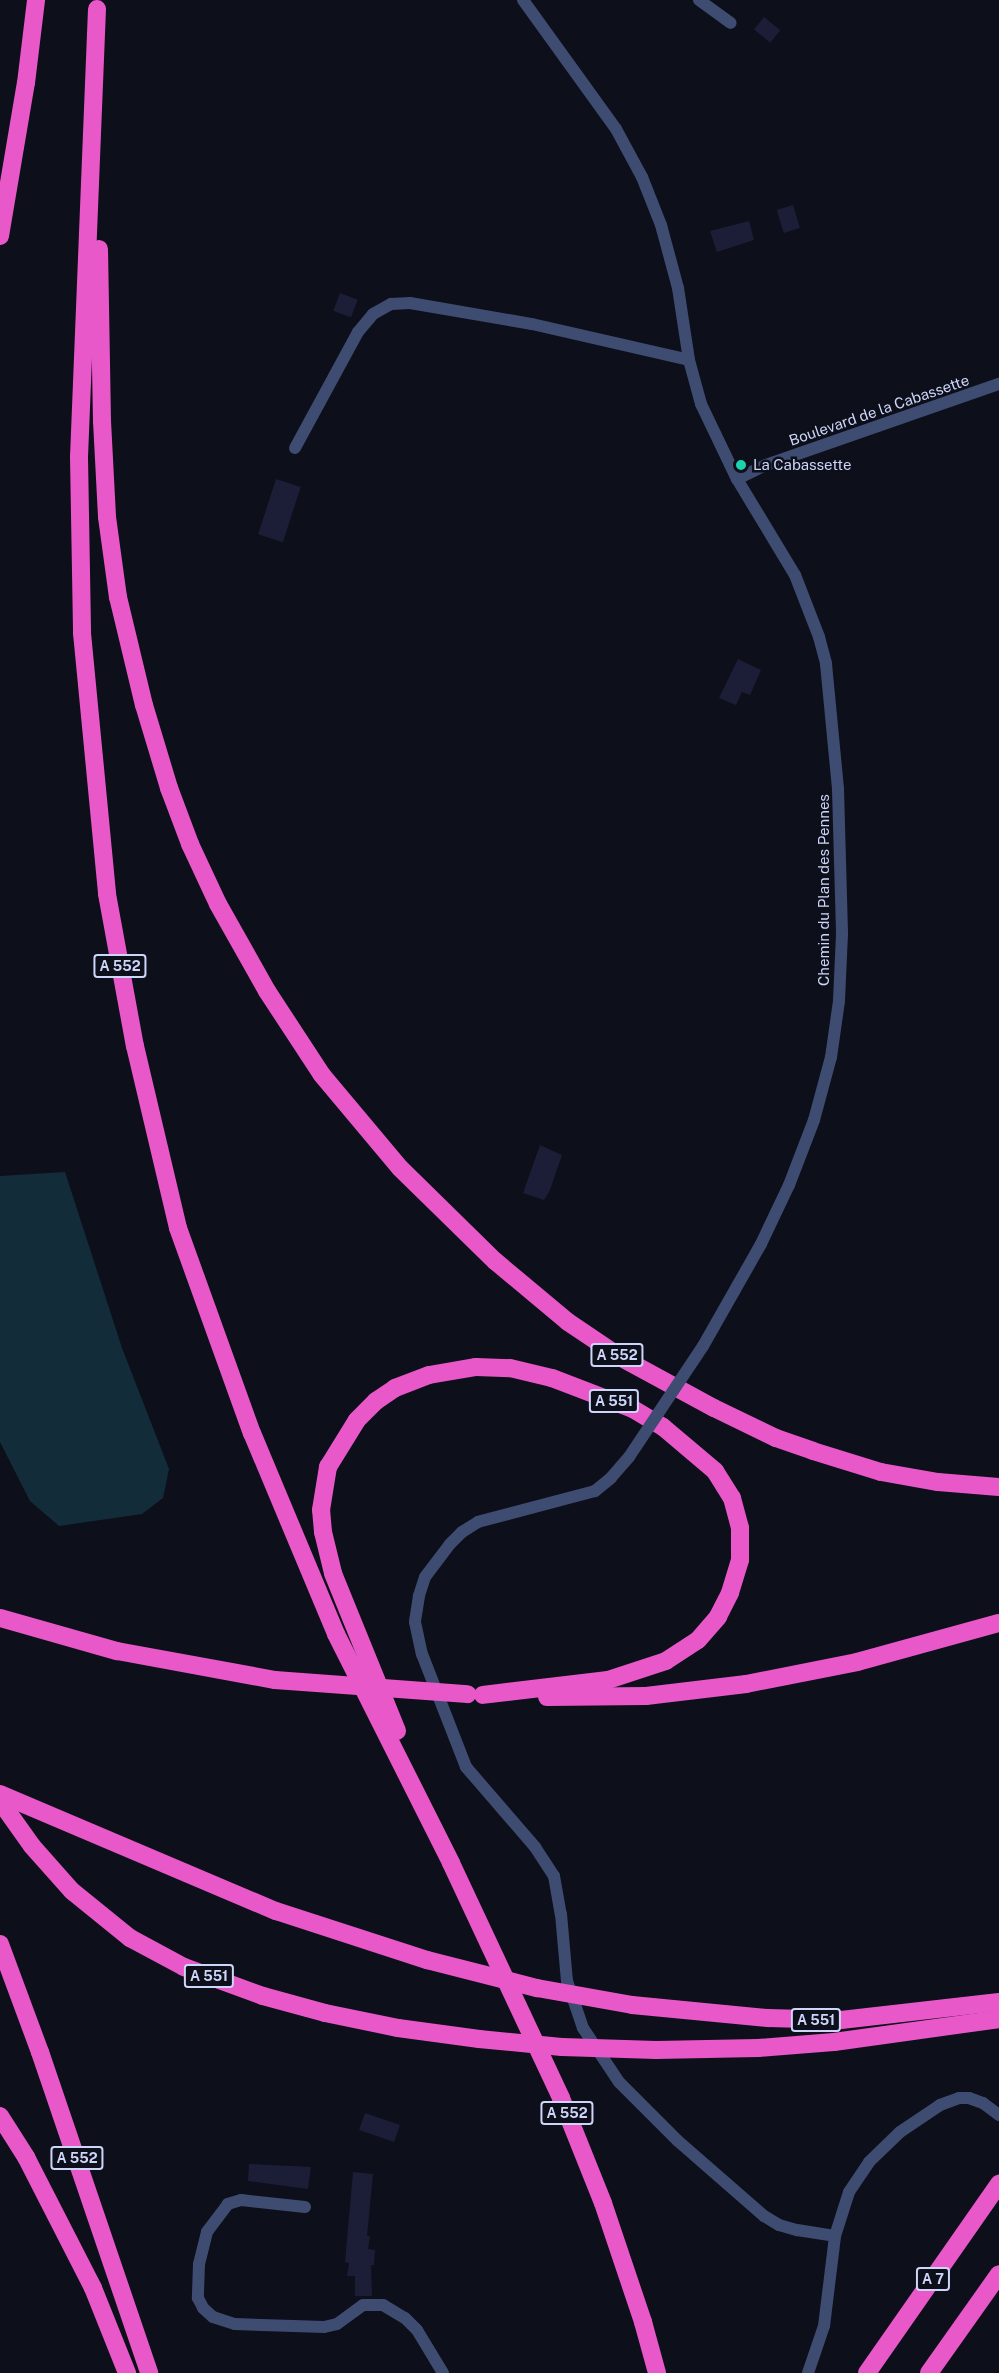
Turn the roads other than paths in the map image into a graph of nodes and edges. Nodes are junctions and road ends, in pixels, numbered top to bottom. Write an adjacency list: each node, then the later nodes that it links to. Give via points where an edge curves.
1 (36, 0): 6 (highway)
2 (523, 0): 7 (street, Chemin du Plan des Pennes, via 616,129 642,177 661,225 678,288)
3 (699, 0): 5 (street)
4 (98, 4): 11 (highway, A 552, via 102,421 107,517 118,597 144,705 190,844 218,904 267,991 322,1075 400,1168 495,1261 585,1334 656,1378 776,1438 881,1472); 17 (highway, A 552, via 79,457 82,633 107,894 135,1046 178,1228 252,1433 336,1634)
5 (731, 23)
6 (0, 236)
7 (689, 360): 9 (street, via 532,324 410,303 391,304 373,314 358,332); 10 (street, Chemin du Plan des Pennes, via 701,404)
8 (999, 384): 10 (street, Boulevard de la Cabassette)
9 (295, 448)
10 (737, 478): 25 (street, Chemin du Plan des Pennes, bridge, via 795,575 826,664 838,789 842,934 831,1057 814,1120 761,1244 703,1346 628,1457 596,1491 478,1522 450,1544 425,1577 416,1622 422,1654 466,1767 535,1847 554,1876 573,2005 609,2070 678,2141 764,2216 779,2225)
11 (999, 1487)
12 (1, 1619): 14 (highway, A 551, bridge, via 117,1651 275,1680)
13 (999, 1623): 14 (highway, A 551, via 857,1662 746,1684 645,1696)
14 (475, 1695): 17 (highway, A 551, via 608,1680 666,1661 698,1640 718,1617 740,1560 740,1528 732,1498 715,1471 663,1427 633,1409 552,1378 510,1368 476,1367 429,1374 376,1401 357,1420 328,1467 321,1510 333,1573)
15 (0, 1794): 19 (highway, A 551, bridge, via 276,1911 370,1944 537,1988 632,2005 768,2018 841,2020)
16 (0, 1801): 20 (highway, A 551, bridge, via 32,1846 72,1891 130,1938 184,1967 263,1996 325,2013 479,2039 656,2050 823,2043)
17 (451, 1863): 30 (highway, A 552, via 561,2098 603,2204)
18 (0, 1944): 28 (highway, A 552)
19 (999, 2002)
20 (999, 2019)
21 (999, 2115): 25 (street, via 983,2103 959,2098 924,2114 881,2149 857,2178)
22 (0, 2116): 27 (highway, A 552, via 26,2157 93,2288)
23 (999, 2184): 32 (highway, A 7)
24 (305, 2207): 29 (street, via 241,2200 228,2204 207,2232 199,2264 198,2298 203,2308 213,2317 235,2324 324,2327 337,2324 363,2305 383,2305 417,2330)
25 (835, 2236): 31 (street, via 824,2326)
26 (999, 2274): 33 (highway)
27 (127, 2373)
28 (149, 2373)
29 (442, 2373)
30 (657, 2373)
31 (808, 2373)
32 (867, 2373)
33 (929, 2373)

